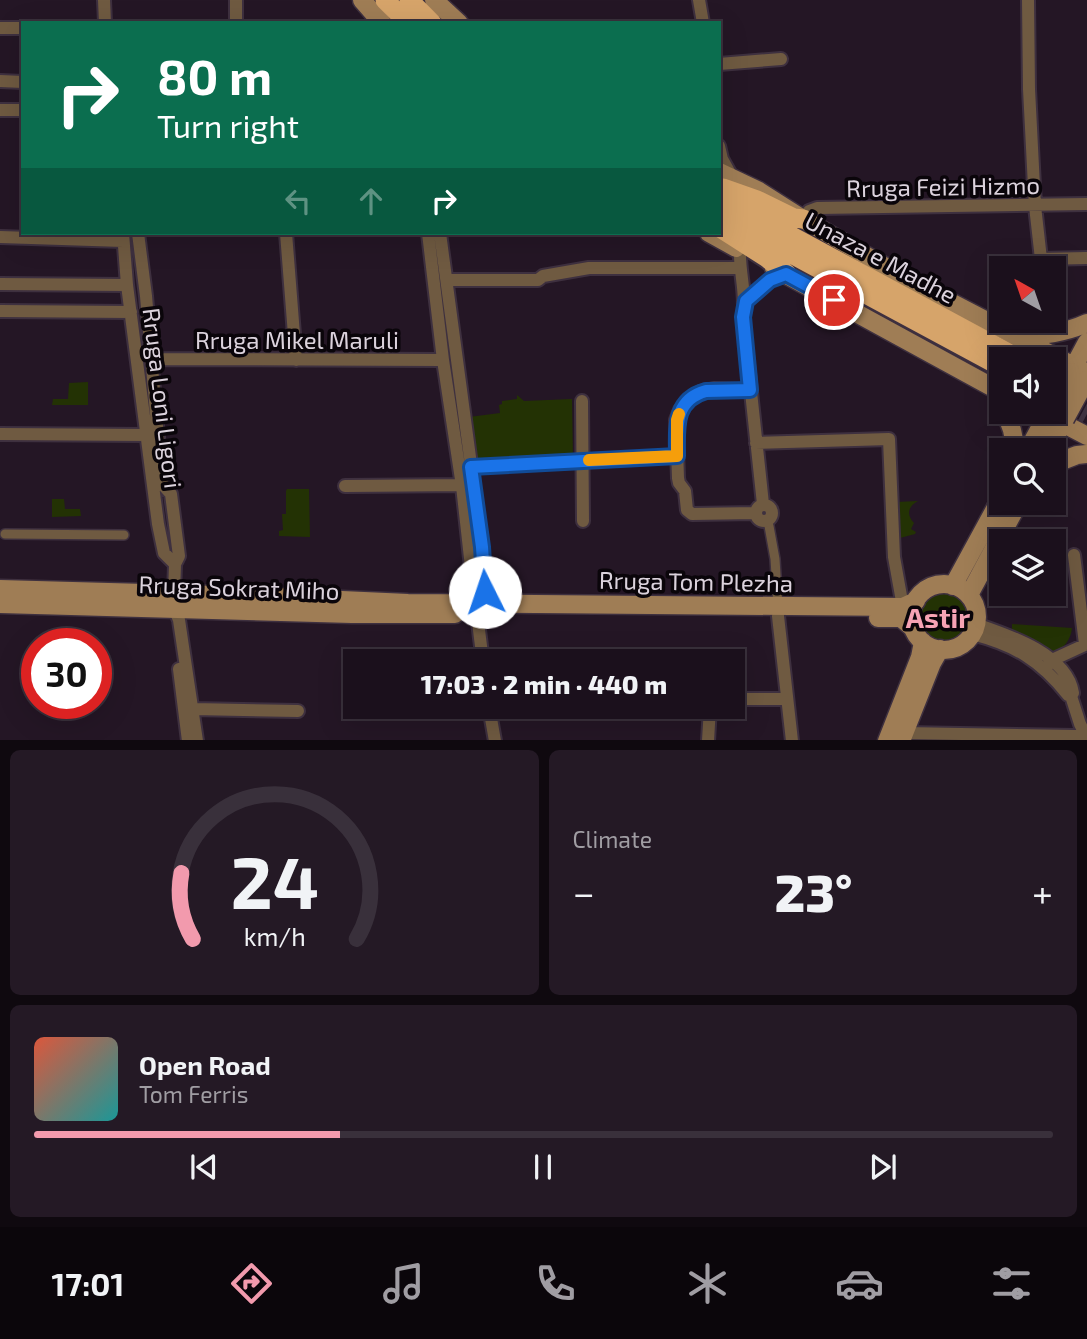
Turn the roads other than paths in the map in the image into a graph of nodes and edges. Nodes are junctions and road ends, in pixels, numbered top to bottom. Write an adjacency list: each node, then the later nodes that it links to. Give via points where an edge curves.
1 (104, 0): 9 (street)
2 (236, 0): 10 (street)
3 (362, 0): 11 (main road)
4 (385, 0): 12 (highway)
5 (409, 0): 13 (highway)
6 (434, 0): 14 (main road)
7 (699, 0): 15 (street)
8 (1028, 0): 28 (street)
9 (106, 21)
10 (236, 21)
11 (380, 21)
12 (406, 21)
13 (430, 21)
14 (457, 21)
15 (703, 21)
16 (0, 28): 17 (street)
17 (21, 28)
18 (781, 59): 19 (street)
19 (721, 64)
20 (0, 81): 21 (street)
21 (21, 82)
22 (0, 110): 23 (street)
23 (21, 110)
24 (721, 152): 25 (street)
25 (724, 178): 30 (highway, via 757,200)
26 (721, 198): 53 (highway, Unaza e Madhe)
27 (1087, 204): 28 (street, Rruga Feizi Hizmo)
28 (1035, 206): 30 (street, Rruga Feizi Hizmo, via 817,208); 39 (street)
29 (721, 216): 57 (highway, Unaza e Madhe)
30 (803, 219): 51 (main road)
31 (721, 229): 43 (highway)
32 (138, 235): 54 (street, Rruga Loni Ligori)
33 (286, 235): 55 (street)
34 (428, 235): 56 (street)
35 (440, 235): 44 (street)
36 (711, 235): 41 (main road)
37 (0, 237): 38 (street)
38 (123, 237): 46 (street, Rruga Loni Ligori)
39 (1040, 256)
40 (1087, 258): 42 (street)
41 (739, 259): 43 (main road); 44 (street, via 589,268 538,280); 47 (street)
42 (1066, 260)
43 (786, 274): 47 (street, via 770,280); 59 (main road)
44 (447, 281): 72 (street)
45 (0, 284): 46 (street)
46 (127, 285): 49 (street, Rruga Loni Ligori)
47 (746, 301): 60 (street, via 743,317)
48 (0, 311): 49 (street)
49 (131, 312): 65 (street, Rruga Loni Ligori)
50 (1087, 323): 51 (main road, via 1046,335)
51 (1016, 335): 58 (main road)
52 (1087, 342): 58 (main road)
53 (998, 347)
54 (151, 359): 55 (street, Rruga Mikel Maruli); 82 (street, Rruga Loni Ligori, via 162,484 171,494 178,555)
55 (296, 360): 56 (street, Rruga Mikel Maruli)
56 (443, 360): 73 (street)
57 (989, 361)
58 (1081, 374): 61 (main road, bridge)
59 (989, 385)
60 (750, 390): 67 (street); 69 (street, via 700,392 686,403 677,420)
61 (1066, 395)
62 (582, 401): 71 (street)
63 (1066, 422): 66 (main road)
64 (0, 434): 65 (street)
65 (146, 435): 82 (street, Rruga Loni Ligori, via 164,553)
66 (1087, 436)
67 (756, 443): 69 (street, via 759,509 692,514 679,483); 87 (street, via 889,439 894,557)
68 (1087, 454): 70 (main road)
69 (677, 456): 71 (street)
70 (1066, 460)
71 (583, 461): 72 (street); 77 (street)
72 (471, 467): 73 (street)
73 (468, 485): 74 (street); 88 (street, via 482,547)
74 (345, 486)
75 (994, 515): 84 (main road)
76 (1011, 515): 84 (main road)
77 (583, 521)
78 (769, 526): 89 (street)
79 (5, 534): 80 (street)
80 (124, 535)
81 (1074, 555): 92 (street)
82 (175, 564): 85 (street, Rruga Loni Ligori)
83 (0, 589): 85 (main road, Rruga Sokrat Miho)
84 (961, 591): 87 (main road, via 941,584); 90 (main road, via 974,604)
85 (174, 602): 86 (main road, Rruga Sokrat Miho); 88 (main road, Rruga Sokrat Miho, via 408,603); 97 (street, Rruga Loni Ligori); 103 (street, Rruga Loni Ligori)
86 (0, 604)
87 (909, 604): 89 (main road, Rruga Tom Plezha); 91 (main road)
88 (481, 609): 89 (main road, Rruga Tom Plezha); 93 (street)
89 (778, 612): 91 (main road, Rruga Tom Plezha, via 901,618); 96 (street)
90 (974, 629): 91 (main road, via 956,648); 94 (street)
91 (925, 640): 102 (main road, via 932,663); 108 (main road)
92 (1086, 644): 94 (street)
93 (483, 649)
94 (1048, 665): 101 (street, via 1069,681)
95 (745, 699): 96 (street)
96 (787, 699): 107 (street)
97 (193, 709): 98 (street); 104 (street, Rruga Loni Ligori)
98 (298, 711)
99 (491, 719): 105 (street)
100 (709, 719): 106 (street)
101 (1086, 736): 102 (street)
102 (902, 737)
103 (188, 740)
104 (197, 740)
105 (495, 740)
106 (708, 740)
107 (792, 740)
108 (887, 740)

